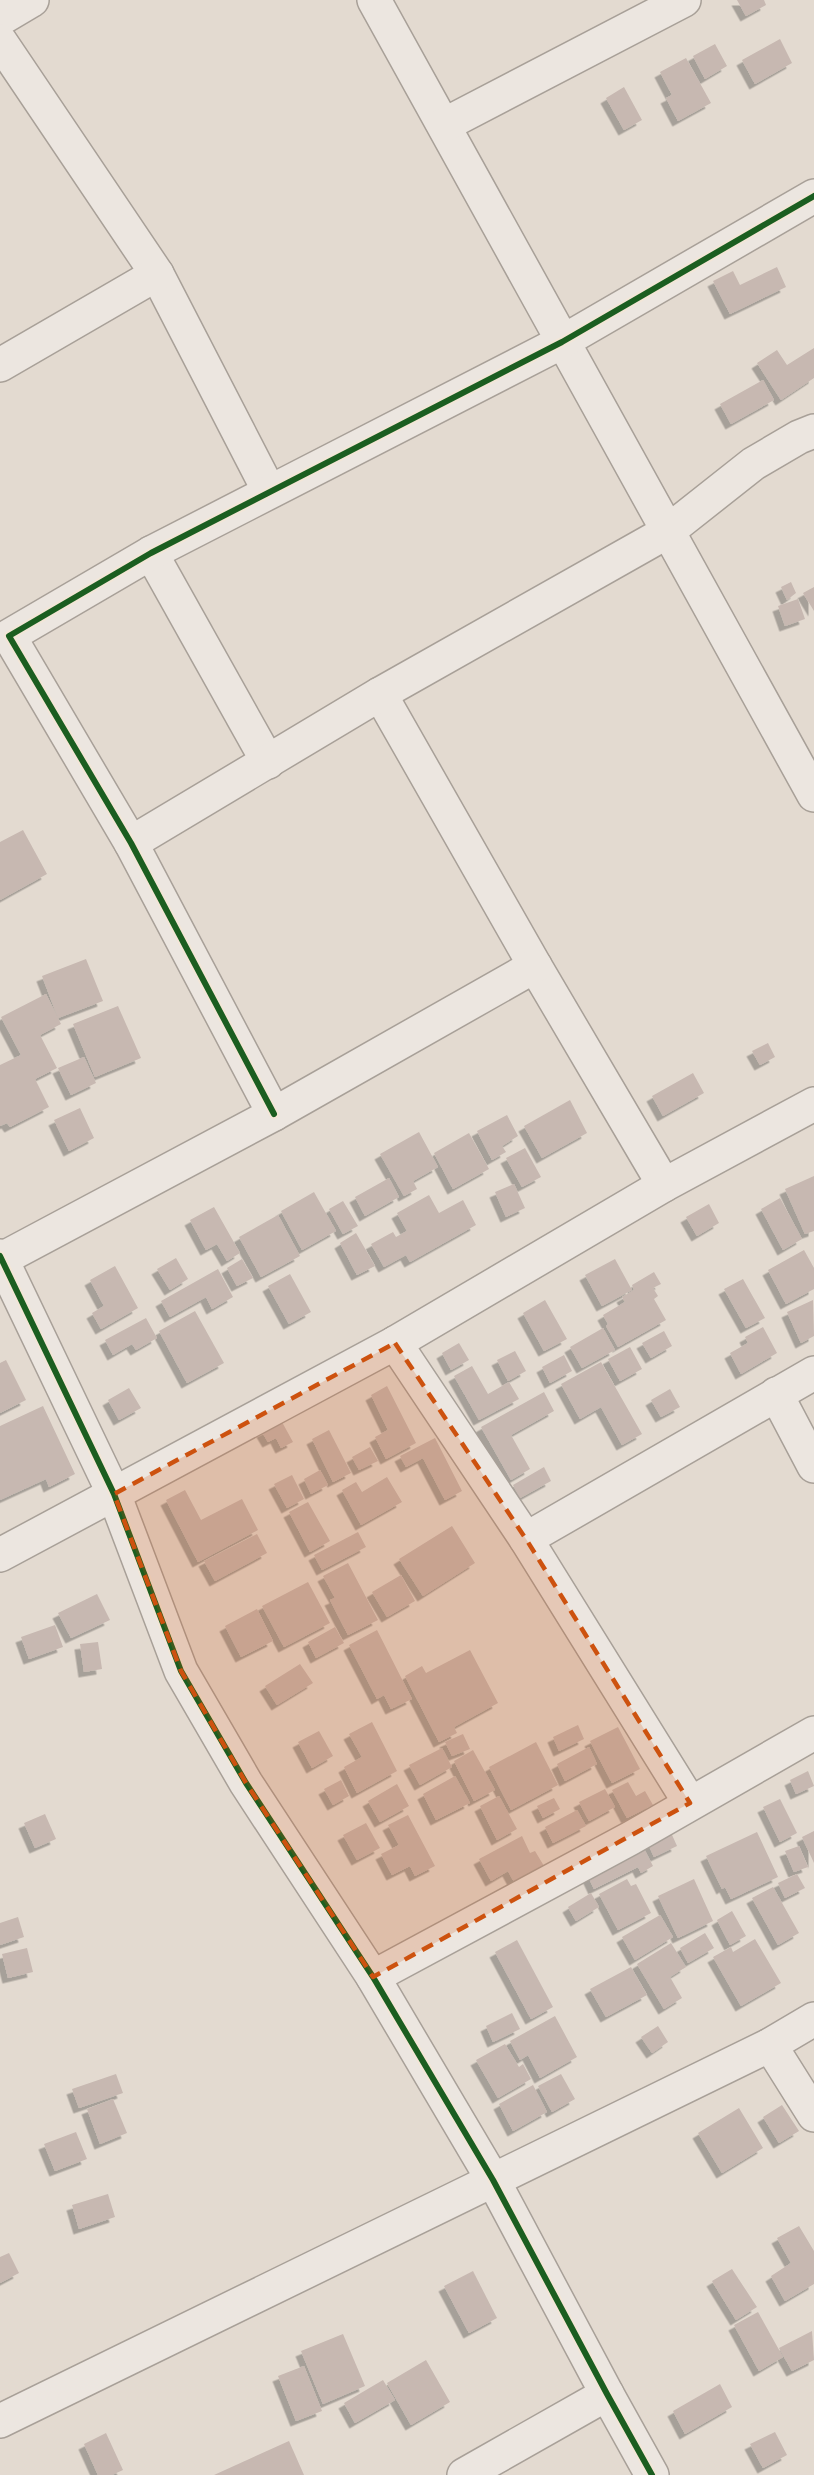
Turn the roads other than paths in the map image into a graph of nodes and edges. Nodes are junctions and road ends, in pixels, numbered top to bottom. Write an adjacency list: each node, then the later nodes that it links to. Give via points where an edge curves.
1 (32, 0): 4 (street)
2 (374, 0): 6 (street)
3 (684, 0): 6 (street)
4 (0, 19)
5 (0, 41): 8 (street)
6 (444, 125): 9 (street)
7 (814, 196): 9 (street)
8 (156, 273): 10 (street); 12 (street)
9 (562, 342): 12 (street); 13 (street)
10 (0, 365)
11 (814, 431): 13 (street, via 753,464)
12 (270, 491): 14 (street)
13 (667, 532): 16 (street); 18 (street)
14 (151, 553): 15 (street); 17 (street)
15 (4, 638): 19 (street)
16 (381, 694): 17 (street); 20 (street)
17 (268, 762): 19 (street)
18 (814, 795)
19 (131, 843): 22 (street)
20 (535, 966): 22 (street); 23 (street)
21 (814, 1104): 23 (street)
22 (273, 1114): 24 (street)
23 (664, 1185): 25 (street)
24 (1, 1258): 29 (street)
25 (395, 1343): 29 (street); 30 (street)
26 (814, 1374): 27 (street)
27 (776, 1394): 28 (street); 30 (street)
28 (814, 1466)
29 (114, 1494): 31 (street); 34 (street, via 181,1671 246,1783)
30 (525, 1539): 33 (street)
31 (0, 1555)
32 (814, 1733): 33 (street)
33 (690, 1803): 34 (street)
34 (373, 1977): 38 (street)
35 (814, 2019): 36 (street)
36 (770, 2045): 37 (street); 38 (street)
37 (814, 2115)
38 (493, 2180): 39 (street); 40 (street)
39 (607, 2394): 41 (street); 42 (street)
40 (0, 2421)
41 (464, 2475)
42 (652, 2475)

